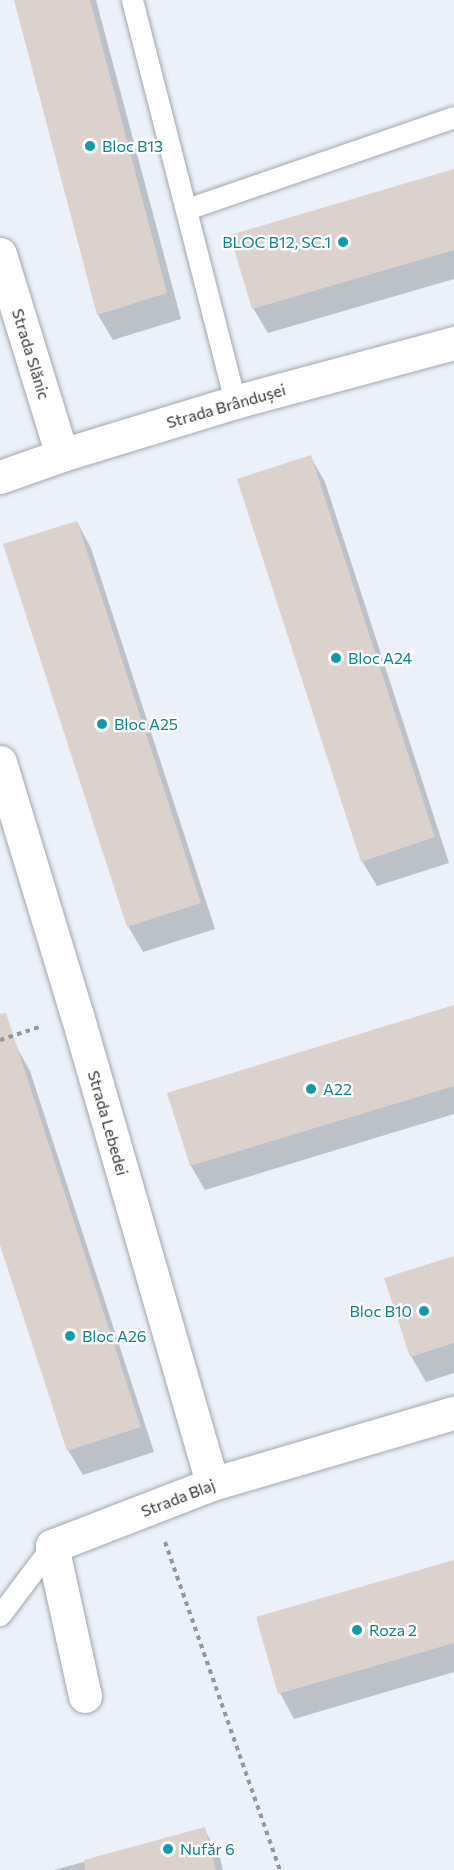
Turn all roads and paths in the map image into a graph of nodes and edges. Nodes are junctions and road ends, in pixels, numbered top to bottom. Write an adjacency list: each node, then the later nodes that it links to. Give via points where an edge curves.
1 (132, 0): 3 (lane)
2 (454, 117): 3 (lane)
3 (187, 209): 6 (lane)
4 (0, 254): 7 (street, Strada Slănic)
5 (454, 343): 6 (street, Strada Brândușei)
6 (235, 402): 7 (street, Strada Brândușei)
7 (62, 455): 8 (street, Strada Brândușei)
8 (0, 477)
9 (0, 762): 10 (street, Strada Lebedei)
10 (77, 1015): 11 (path); 13 (street, Strada Lebedei)
11 (0, 1040)
12 (454, 1413): 13 (street, Strada Blaj)
13 (212, 1485): 14 (street, Strada Blaj)
14 (153, 1508): 15 (street, Strada Blaj); 18 (path)
15 (52, 1546): 16 (lane); 17 (street)
16 (0, 1615)
17 (85, 1696)
18 (280, 1870)

